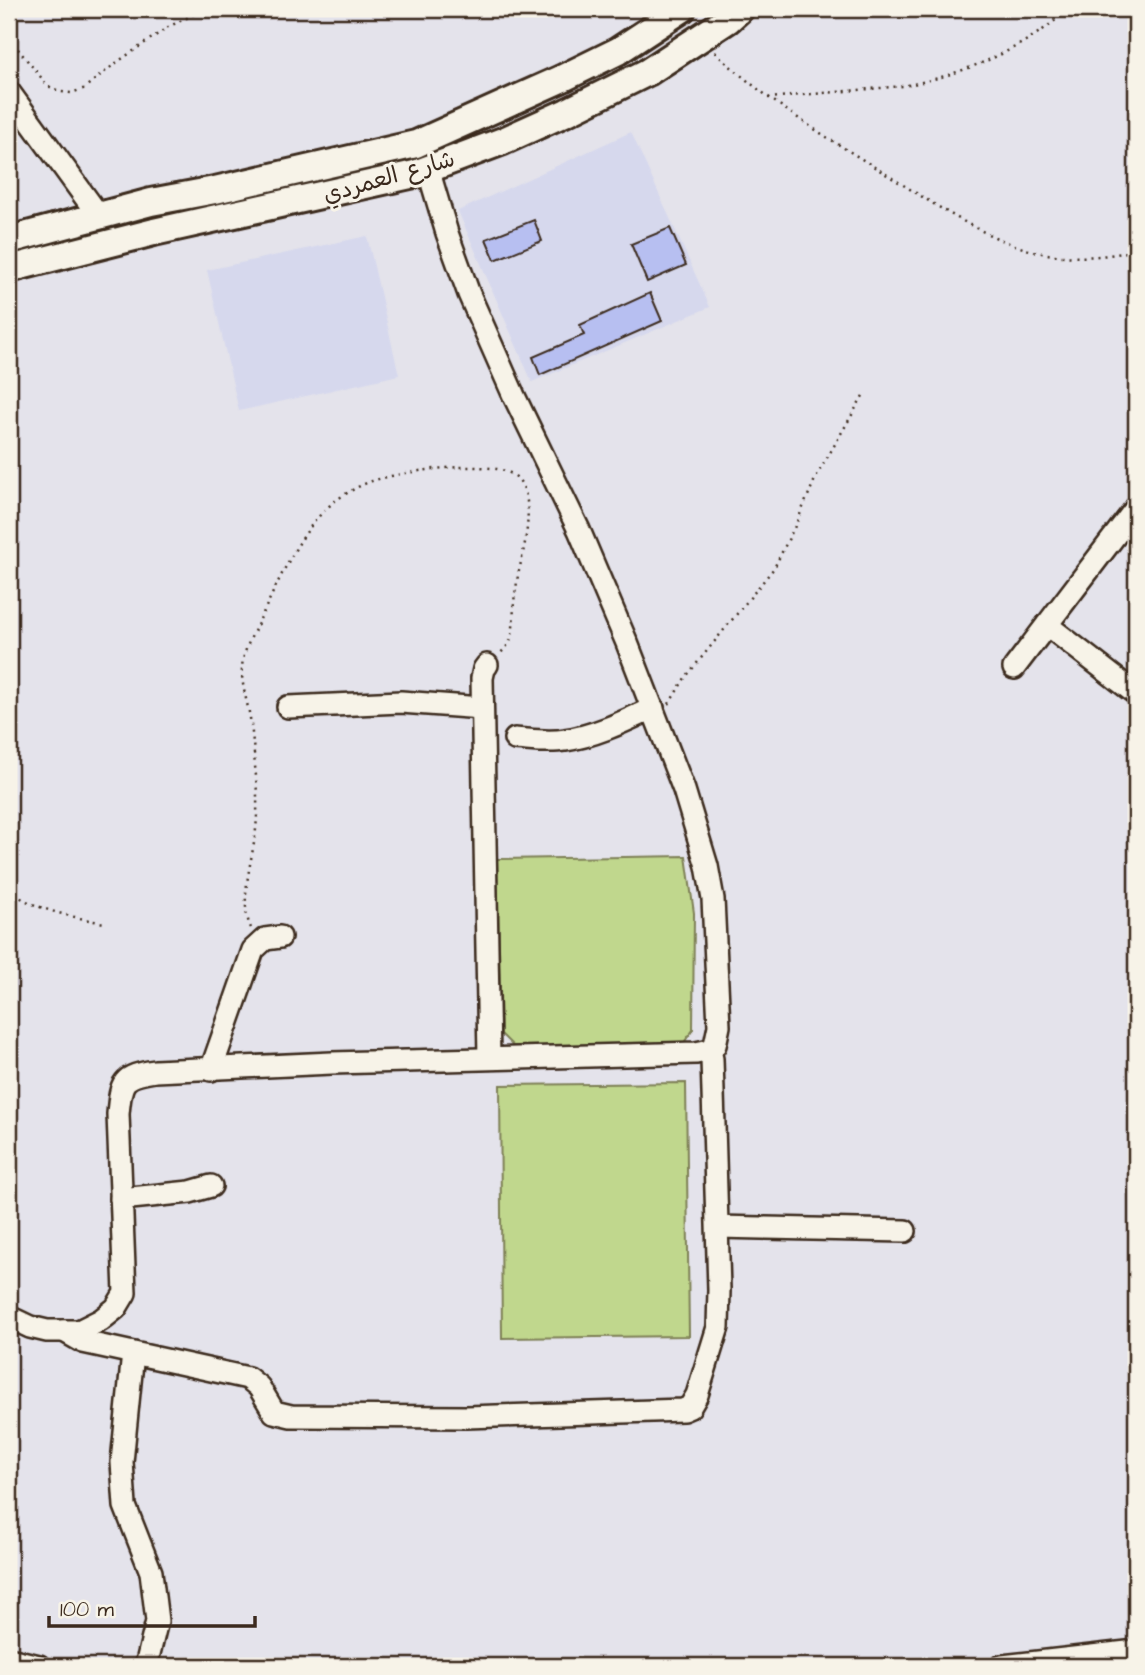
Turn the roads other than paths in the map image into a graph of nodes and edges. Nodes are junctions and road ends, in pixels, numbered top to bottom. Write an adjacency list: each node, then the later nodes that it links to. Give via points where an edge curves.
1 (682, 9): 5 (main road, شارع العمردي, via 618,51 416,144)
2 (738, 12): 4 (main road, شارع العمردي, via 648,72 503,141)
3 (9, 92): 5 (street)
4 (428, 169): 7 (main road, شارع العمردي); 15 (street, via 469,294 579,530)
5 (99, 216): 6 (main road, شارع العمردي)
6 (9, 240)
7 (9, 269)
8 (1136, 508): 9 (street)
9 (1047, 625): 11 (street); 12 (street)
10 (488, 665): 14 (street, via 482,678)
11 (1014, 668)
12 (1136, 694)
13 (288, 707): 14 (street, via 401,702)
14 (482, 708): 19 (street)
15 (653, 708): 16 (street, via 576,738); 18 (street, via 684,790 713,899 719,1026)
16 (515, 739)
17 (280, 937): 20 (street, via 265,939 250,957)
18 (710, 1050): 19 (street); 23 (street)
19 (489, 1058): 20 (street)
20 (211, 1070): 22 (street, via 134,1074 121,1087)
21 (211, 1186): 22 (street)
22 (121, 1199): 26 (street, via 125,1293 101,1320 79,1331)
23 (718, 1227): 24 (street); 27 (street, via 718,1327 697,1395 683,1410 467,1417 291,1416 274,1412 260,1387 248,1378)
24 (905, 1231)
25 (9, 1317): 26 (street, via 30,1327)
26 (64, 1331): 27 (street, via 83,1342)
27 (133, 1353): 31 (street, via 122,1461 125,1506 151,1572 157,1621)
28 (1136, 1651): 32 (street)
29 (9, 1659): 30 (street)
30 (39, 1666)
31 (146, 1666)
32 (1002, 1666)

